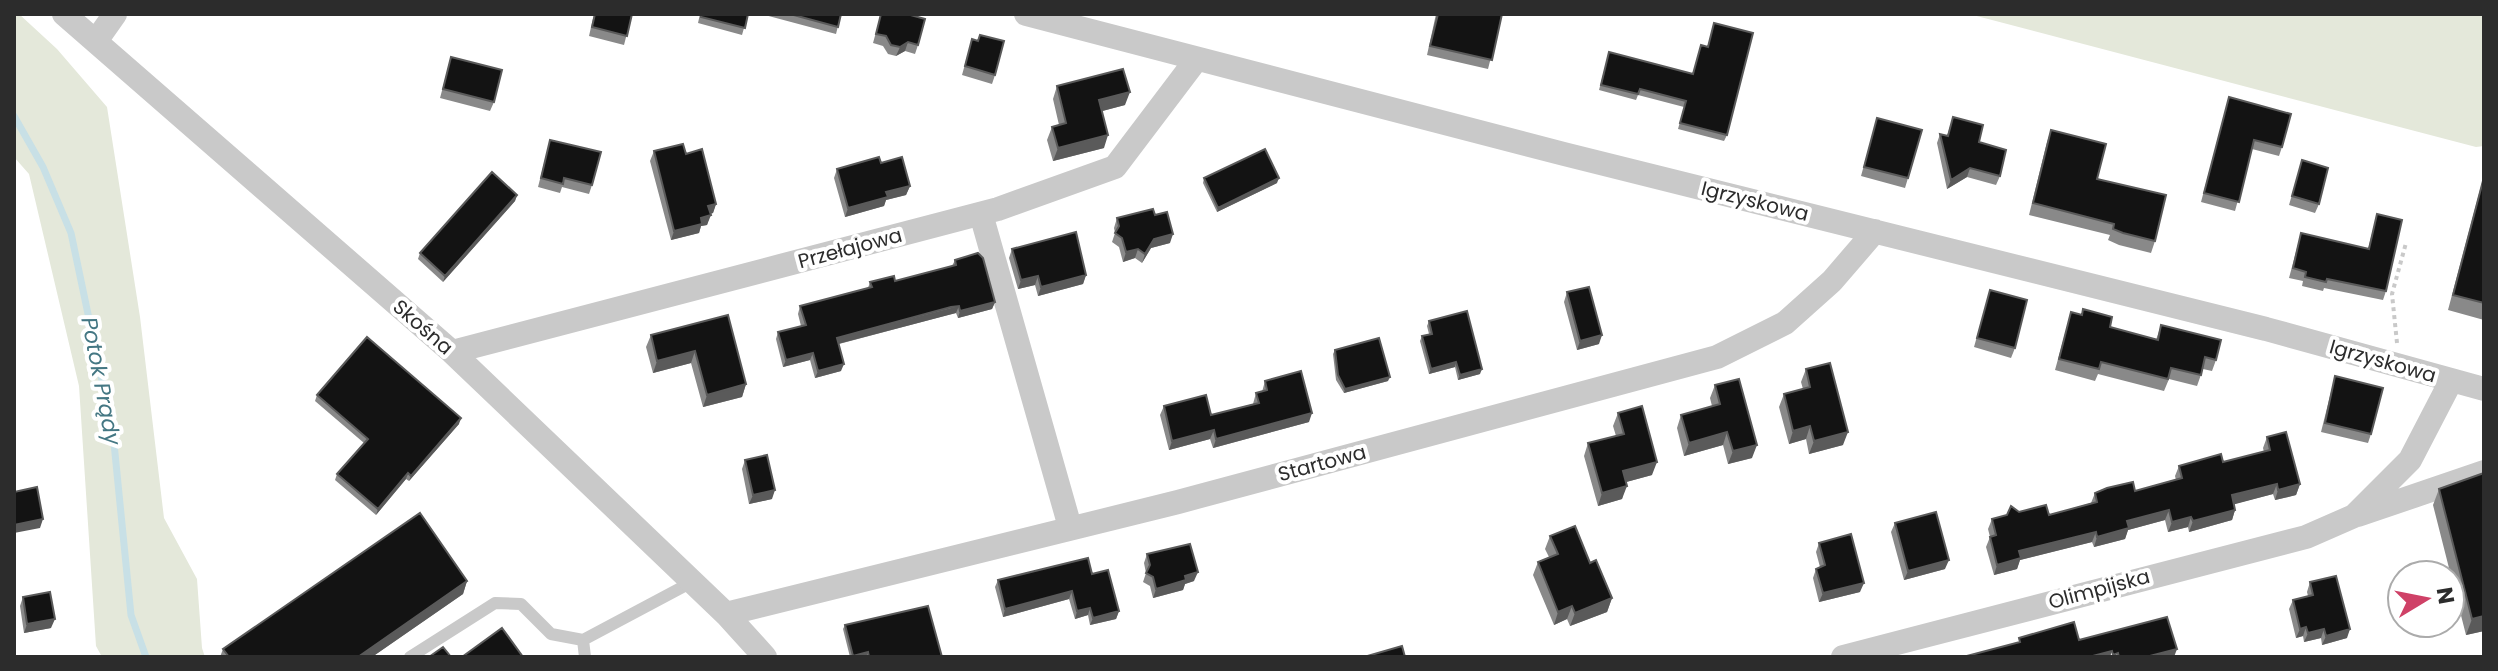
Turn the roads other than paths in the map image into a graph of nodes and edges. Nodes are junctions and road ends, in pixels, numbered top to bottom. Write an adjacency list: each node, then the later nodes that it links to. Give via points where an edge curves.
1 (64, 14): 4 (street, Skośna)
2 (115, 14): 4 (street)
3 (1026, 14): 5 (street, Igrzyskowa)
4 (96, 41): 8 (street, Skośna)
5 (1196, 60): 6 (street, Przełajowa, via 1115,167); 7 (street, Igrzyskowa)
6 (981, 214): 8 (street, Przełajowa); 13 (street)
7 (1875, 231): 9 (street, Igrzyskowa); 13 (street, Startowa, via 1832,281 1785,323 1717,357)
8 (452, 352): 14 (street, Skośna)
9 (2451, 381): 10 (street, Igrzyskowa); 12 (street, Olimpijska, via 2410,460)
10 (2484, 389)
11 (2484, 472): 12 (street, Olimpijska)
12 (2354, 516): 20 (street, Olimpijska, via 2306,537)
13 (1070, 527): 15 (street, Startowa)
14 (692, 582): 15 (street, Skośna); 16 (lane)
15 (726, 614): 19 (street, Skośna)
16 (583, 640): 17 (lane, via 551,634 521,604 495,603); 18 (lane)
17 (410, 657)
18 (585, 657)
19 (765, 657)
20 (1843, 657)

